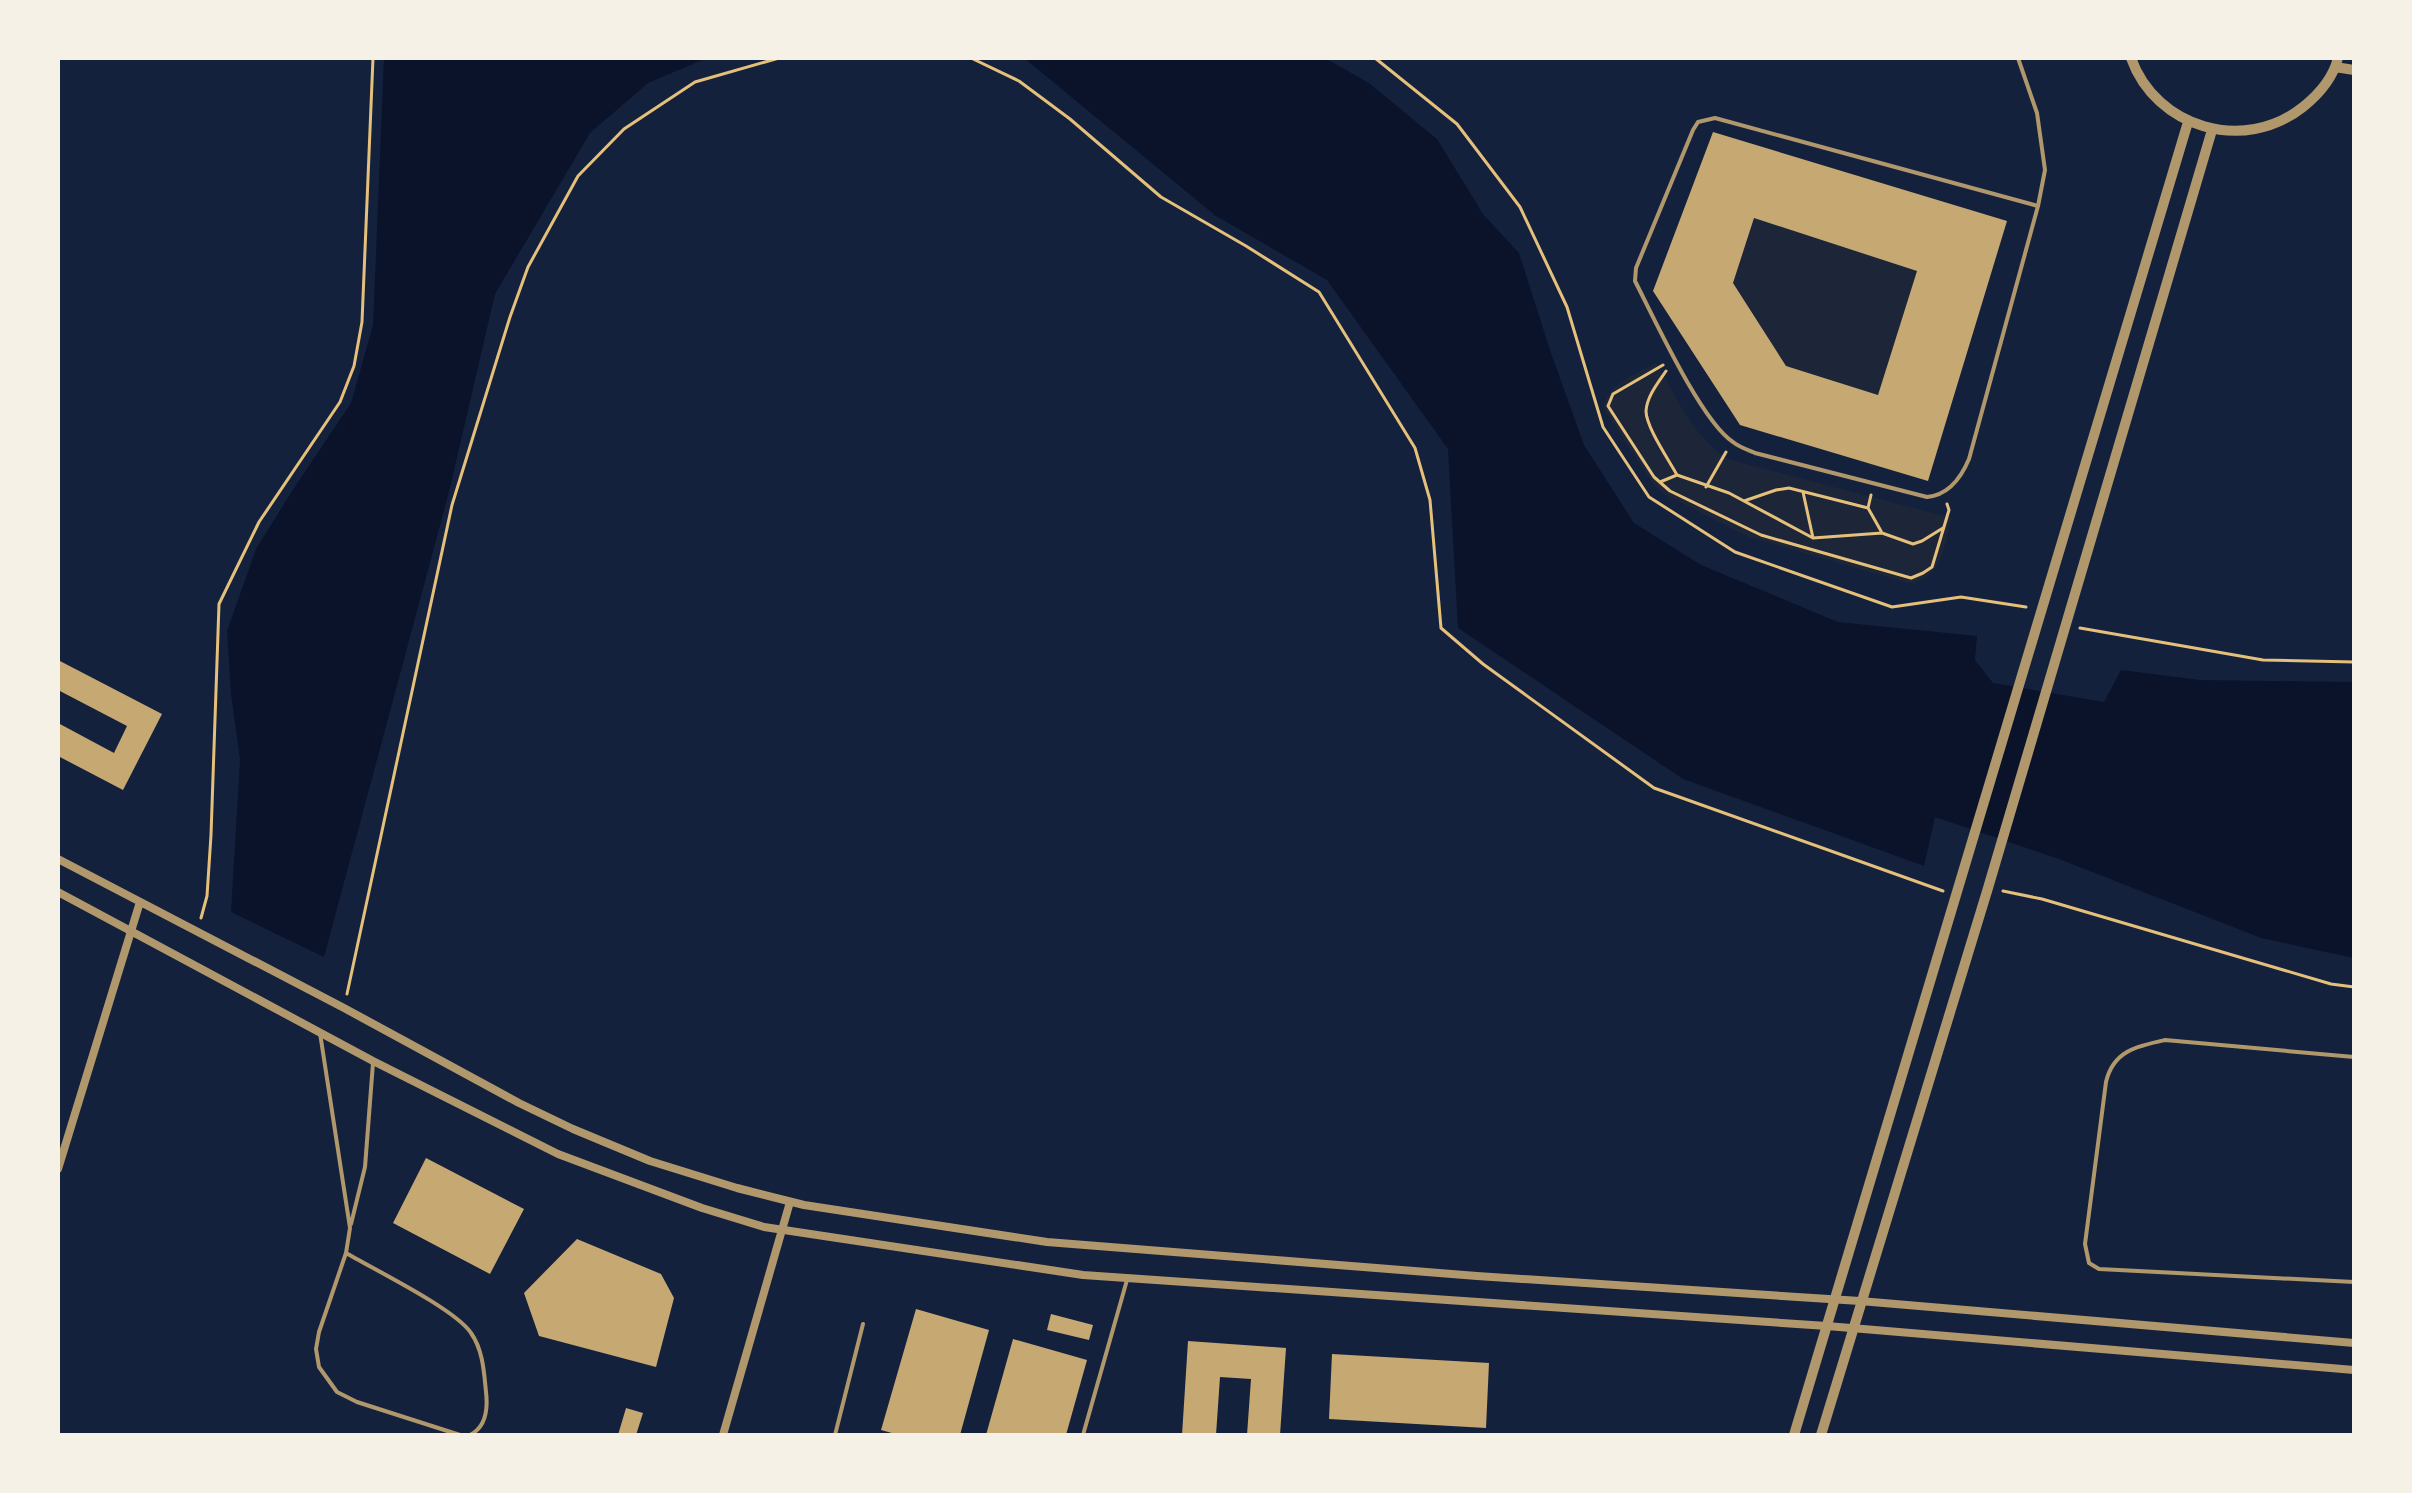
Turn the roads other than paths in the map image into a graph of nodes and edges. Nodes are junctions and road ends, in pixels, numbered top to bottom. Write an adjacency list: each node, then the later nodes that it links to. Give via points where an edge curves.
1 (2018, 58): 7 (lane, via 2037,113 2045,170)
2 (2131, 58): 5 (street, via 2137,75 2159,102)
3 (2337, 63): 4 (street); 6 (street, via 2316,96 2289,118 2256,130)
4 (2354, 70)
5 (2188, 122): 6 (street); 22 (street)
6 (2212, 130): 23 (street)
7 (2038, 206): 7 (lane, via 1705,119 1693,130 1635,281 1707,413 1732,442 1755,453 1939,496 1962,476 1969,459)
8 (58, 859): 10 (street)
9 (58, 892): 11 (street)
10 (140, 902): 11 (street); 16 (street, via 573,1129 650,1161)
11 (131, 931): 12 (street); 15 (street)
12 (319, 1031): 14 (street); 17 (lane)
13 (2354, 1057): 21 (lane, via 2165,1040 2121,1055 2109,1067 2106,1082 2085,1244 2089,1263 2099,1269)
14 (373, 1061): 17 (lane, via 365,1167); 18 (street, via 558,1154 702,1208)
15 (58, 1169)
16 (790, 1202): 18 (street); 22 (street, via 1047,1242)
17 (350, 1228): 19 (lane)
18 (782, 1231): 20 (street); 31 (street)
19 (346, 1253): 29 (lane, via 319,1332 319,1367 337,1392 357,1402); 30 (lane, via 449,1313 470,1331 479,1348 487,1398 485,1419)
20 (1127, 1278): 25 (street); 33 (lane)
21 (2354, 1282)
22 (1834, 1300): 23 (street); 25 (street)
23 (1860, 1301): 26 (street); 27 (street)
24 (863, 1324): 32 (lane)
25 (1827, 1326): 26 (street); 34 (street)
26 (1852, 1329): 28 (street); 35 (street)
27 (2354, 1343)
28 (2354, 1370)
29 (460, 1435)
30 (470, 1435)
31 (723, 1435)
32 (835, 1435)
33 (1083, 1435)
34 (1794, 1435)
35 (1821, 1435)

